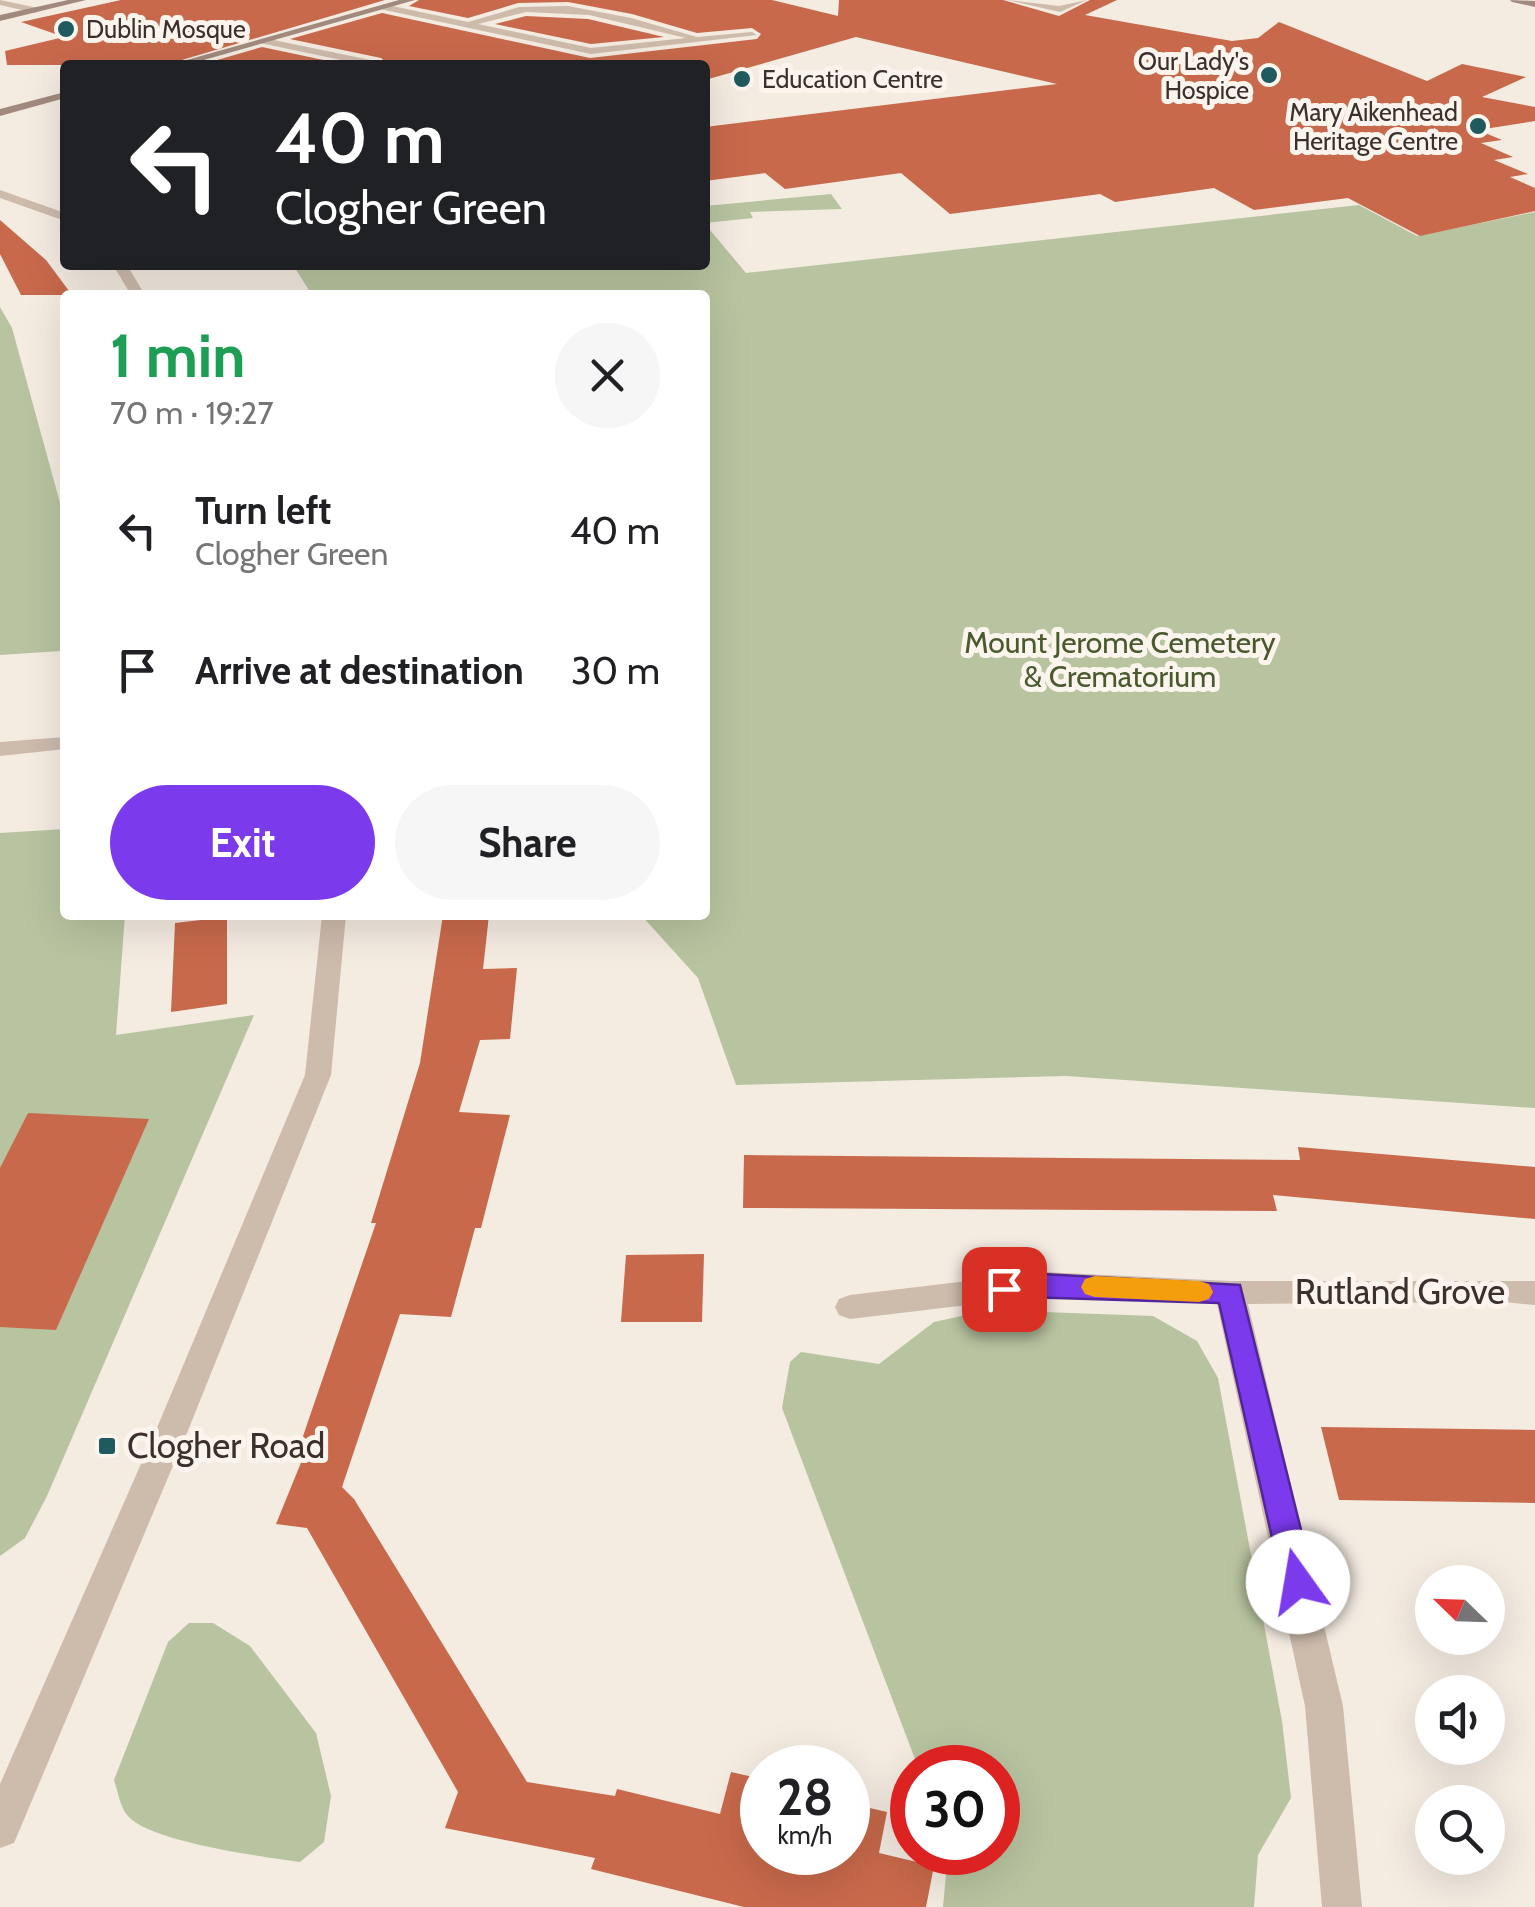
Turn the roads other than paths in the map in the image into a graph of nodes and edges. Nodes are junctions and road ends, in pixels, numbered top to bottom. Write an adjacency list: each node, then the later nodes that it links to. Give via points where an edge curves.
1 (81, 0): 9 (main road)
2 (410, 0): 8 (main road)
3 (1012, 0): 4 (street, via 1060,8)
4 (1082, 0)
5 (1515, 0): 7 (main road)
6 (0, 2): 9 (street)
7 (1535, 4)
8 (383, 7): 11 (street); 14 (main road)
9 (36, 10): 10 (main road)
10 (0, 18)
11 (467, 24): 12 (street, via 603,52); 13 (street, via 543,8)
12 (752, 35)
13 (696, 38)
14 (264, 40): 15 (main road); 16 (street)
15 (192, 60)
16 (357, 60)
17 (60, 96): 18 (main road)
18 (0, 114)
19 (0, 194): 20 (street)
20 (60, 215)
21 (60, 743): 22 (street)
22 (0, 749)
23 (334, 920): 27 (street, via 318,1075)
24 (1230, 1293): 25 (street, Rutland Grove); 26 (street, Rutland Grove, via 1042,1284); 28 (street, via 1324,1706)
25 (1535, 1293)
26 (850, 1307)
27 (0, 1829)
28 (1342, 1907)

